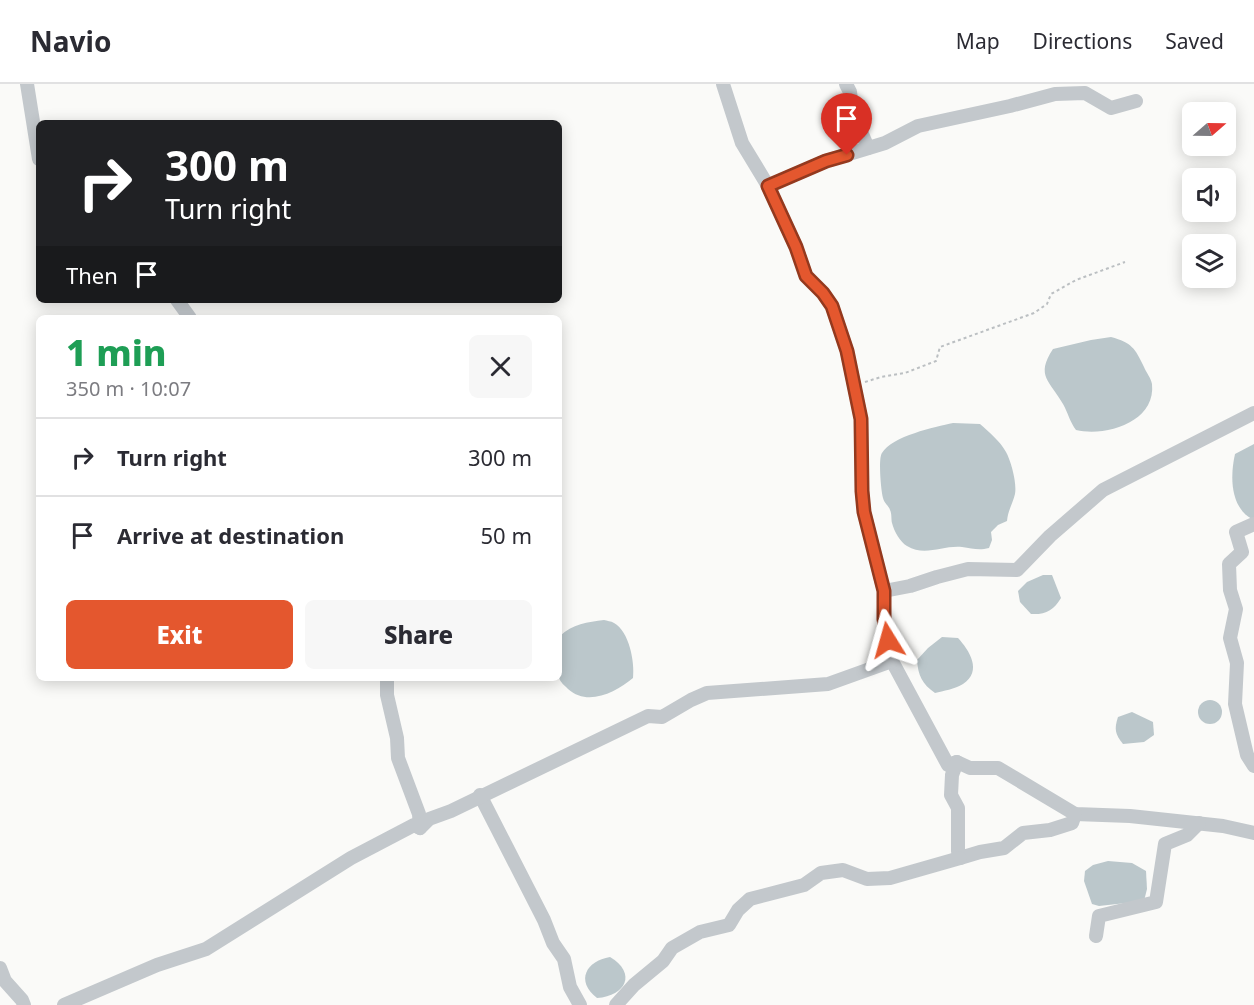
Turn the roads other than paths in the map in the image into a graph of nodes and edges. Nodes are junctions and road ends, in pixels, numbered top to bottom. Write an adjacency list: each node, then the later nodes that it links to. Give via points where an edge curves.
1 (27, 84): 5 (street)
2 (723, 84): 7 (street, via 742,143)
3 (846, 84): 6 (street)
4 (1136, 101): 6 (street, via 1111,108 1085,93 1055,94 918,126)
5 (36, 140)
6 (868, 148): 7 (street)
7 (768, 186): 10 (street, via 806,276 832,306 847,351 861,419 864,512)
8 (1254, 413): 10 (street, via 1103,490 1017,570 968,569)
9 (1254, 524): 14 (street, via 1236,532 1242,552 1229,564 1230,590 1236,609 1230,638 1237,663 1235,704 1247,755)
10 (884, 591): 11 (street, via 884,619)
11 (892, 661): 13 (street, via 948,765); 15 (street, via 828,684 700,695 662,717 648,716)
12 (387, 681): 18 (street, via 398,758 419,814)
13 (957, 762): 16 (street, via 970,768 998,768); 20 (street, via 951,795 958,808)
14 (1254, 766)
15 (480, 795): 18 (street, via 429,819); 25 (street, via 564,959 570,987)
16 (1076, 814): 17 (street); 20 (street, via 1072,823 1023,833 1004,848)
17 (1198, 824): 19 (street); 21 (street, via 1187,835 1165,844 1156,902 1099,916)
18 (420, 828): 24 (street, via 414,825 377,842 206,949 157,965)
19 (1254, 833)
20 (960, 858): 26 (street, via 890,878 867,879 843,870 821,873 804,885 750,899 729,925 700,932 672,948)
21 (1096, 936)
22 (0, 968): 23 (street, via 4,981)
23 (24, 1005)
24 (64, 1005)
25 (580, 1005)
26 (616, 1005)

